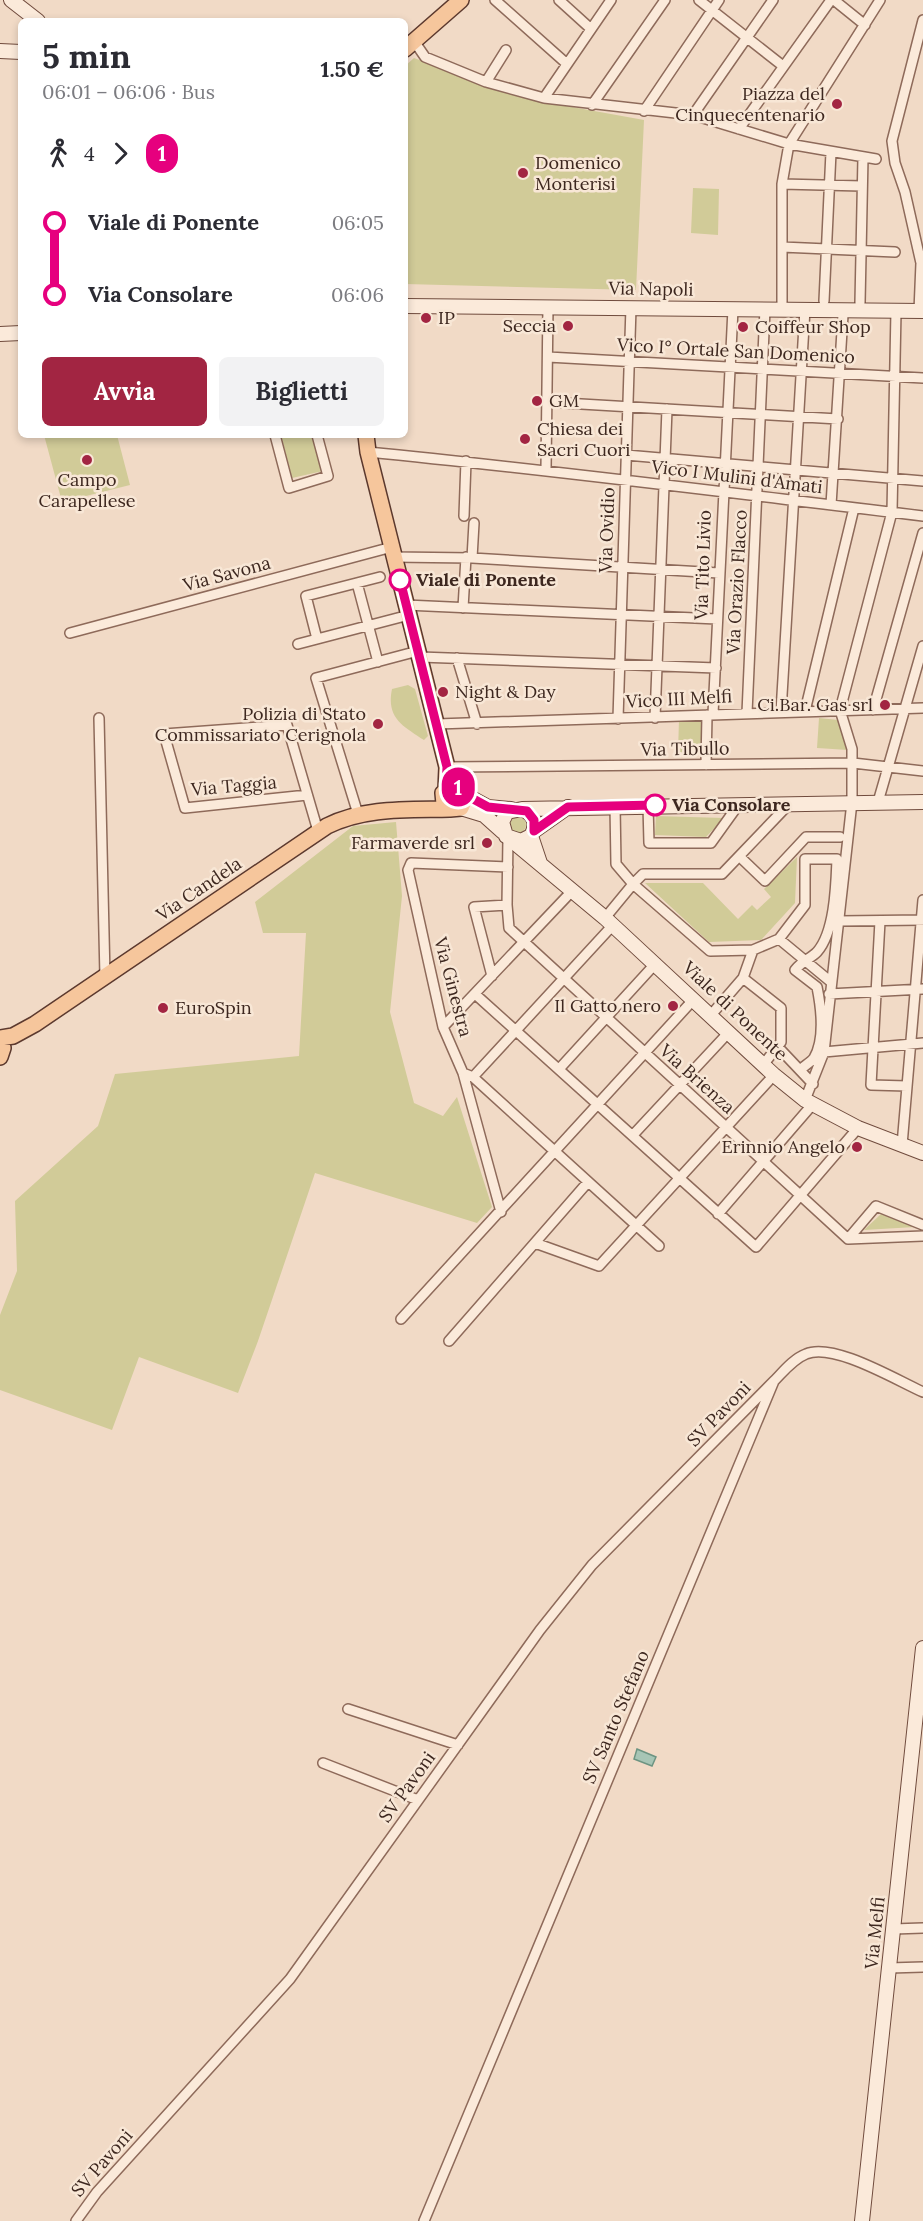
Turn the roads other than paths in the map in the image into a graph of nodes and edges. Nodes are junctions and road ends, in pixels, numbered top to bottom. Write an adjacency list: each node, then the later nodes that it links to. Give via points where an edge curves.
1 (11, 0): 13 (main road)
2 (460, 0): 18 (main road)
3 (495, 0): 22 (street)
4 (559, 0): 16 (street)
5 (611, 0): 16 (street)
6 (665, 0): 26 (street)
7 (699, 0): 12 (street)
8 (719, 0): 12 (street)
9 (773, 0): 17 (street)
10 (832, 0): 15 (street); 23 (street)
11 (880, 0): 15 (street)
12 (712, 10): 17 (street); 27 (street)
13 (32, 18)
14 (923, 20): 41 (street, via 892,141)
15 (865, 25): 30 (street)
16 (591, 29): 22 (street)
17 (747, 38): 23 (street); 28 (street)
18 (410, 45): 24 (street, via 425,57)
19 (506, 50): 24 (street)
20 (0, 51): 21 (main road)
21 (18, 52)
22 (567, 64): 25 (street)
23 (783, 66): 29 (street)
24 (486, 82): 25 (street)
25 (544, 98): 26 (street)
26 (592, 105): 27 (street)
27 (644, 111): 28 (street)
28 (693, 116): 29 (street)
29 (739, 129): 30 (street)
30 (789, 144): 31 (street); 34 (street)
31 (831, 152): 32 (street); 35 (street)
32 (863, 157): 33 (street); 36 (street)
33 (876, 159)
34 (782, 184): 35 (street); 37 (street)
35 (829, 186): 36 (street); 38 (street)
36 (862, 186): 39 (street)
37 (782, 247): 38 (street); 49 (street)
38 (826, 249): 39 (street); 42 (street)
39 (861, 250): 40 (street); 43 (street)
40 (895, 252)
41 (921, 253): 52 (street)
42 (824, 302)
43 (860, 303)
44 (408, 306): 45 (main road, Via Napoli)
45 (548, 306): 46 (main road, Via Napoli); 56 (street)
46 (631, 307): 47 (main road, Via Napoli); 57 (street, Via Ovidio)
47 (734, 309): 48 (main road, Via Napoli); 58 (street, Via Tito Livio)
48 (765, 309): 49 (main road, Via Napoli); 59 (street, Via Orazio Flacco)
49 (782, 309): 50 (main road, Via Napoli)
50 (805, 309): 51 (main road, Via Napoli); 60 (street)
51 (896, 310): 52 (main road, Via Napoli); 62 (street)
52 (921, 311)
53 (843, 315): 61 (street)
54 (18, 333): 55 (main road)
55 (0, 334)
56 (548, 357): 57 (street, Vico I° Ortale San Domenico); 64 (street)
57 (630, 361): 58 (street, Vico I° Ortale San Domenico); 65 (street, Via Ovidio)
58 (729, 368): 59 (street, Vico I° Ortale San Domenico); 67 (street, Via Tito Livio)
59 (762, 370): 60 (street, Vico I° Ortale San Domenico); 68 (street, Via Orazio Flacco)
60 (801, 371): 61 (street, Vico I° Ortale San Domenico); 69 (street)
61 (840, 374): 62 (street, Vico I° Ortale San Domenico); 70 (street)
62 (895, 376): 63 (street, Vico I° Ortale San Domenico); 84 (street)
63 (923, 378)
64 (548, 402): 65 (street); 81 (street)
65 (628, 407): 66 (street); 76 (street, Via Ovidio)
66 (667, 409): 67 (street); 77 (street)
67 (727, 413): 68 (street); 79 (street, Via Tito Livio)
68 (760, 415): 69 (street); 80 (street, Via Orazio Flacco)
69 (799, 417): 70 (street); 82 (street)
70 (838, 419): 83 (street)
71 (276, 438): 72 (street, via 289,488 328,476)
72 (318, 438)
73 (361, 438): 75 (main road)
74 (366, 438): 75 (main road)
75 (368, 452): 78 (street, Vico I Mulini d'Amati); 98 (main road)
76 (626, 455): 77 (street); 85 (street, Via Ovidio)
77 (665, 459): 79 (street); 87 (street)
78 (466, 461): 81 (street, Vico I Mulini d'Amati); 94 (street)
79 (725, 464): 80 (street); 88 (street, Via Tito Livio)
80 (759, 467): 82 (street); 89 (street, Via Orazio Flacco)
81 (546, 469): 85 (street, Vico I Mulini d'Amati)
82 (796, 470): 83 (street); 90 (street)
83 (835, 473): 84 (street); 91 (street)
84 (892, 478): 86 (street); 93 (street)
85 (625, 480): 87 (street, Vico I Mulini d'Amati); 100 (street, Via Ovidio)
86 (923, 481)
87 (665, 486): 88 (street, Vico I Mulini d'Amati); 101 (street)
88 (723, 492): 89 (street, Vico I Mulini d'Amati); 102 (street, Via Tito Livio)
89 (758, 496): 90 (street, Vico I Mulini d'Amati); 126 (street, Via Orazio Flacco)
90 (795, 501): 91 (street, Vico I Mulini d'Amati); 127 (street)
91 (831, 505): 92 (street, Vico I Mulini d'Amati)
92 (854, 508): 93 (street, Vico I Mulini d'Amati); 125 (street)
93 (892, 512): 95 (street, Vico I Mulini d'Amati); 123 (street)
94 (464, 516)
95 (923, 516)
96 (474, 523): 99 (street)
97 (923, 533): 124 (street)
98 (392, 552): 99 (street, Via Savona); 106 (main road); 111 (street, Via Savona)
99 (469, 557): 100 (street, Via Savona); 105 (street)
100 (623, 565): 101 (street, Via Savona); 107 (street, Via Ovidio)
101 (661, 570): 102 (street, Via Savona); 108 (street)
102 (719, 573): 109 (street, Via Tito Livio)
103 (380, 577): 104 (street)
104 (357, 583): 110 (street); 112 (street, via 306,596)
105 (463, 608): 106 (street); 107 (street)
106 (407, 610): 110 (street); 115 (main road)
107 (622, 615): 108 (street); 118 (street, Via Ovidio)
108 (658, 616): 109 (street); 119 (street)
109 (717, 619): 120 (street, Via Tito Livio)
110 (369, 627): 112 (street); 117 (street)
111 (70, 633)
112 (317, 639): 113 (street)
113 (298, 644)
114 (923, 646): 121 (street)
115 (419, 654): 116 (street); 117 (street); 132 (main road)
116 (457, 658): 118 (street); 133 (street)
117 (378, 662): 150 (street, via 316,678)
118 (619, 665): 119 (street); 130 (street, Via Ovidio)
119 (657, 665): 120 (street); 131 (street)
120 (716, 668): 128 (street, Via Tito Livio)
121 (904, 708): 122 (street, Vico III Melfi); 124 (street, Vico III Melfi); 136 (street)
122 (923, 708)
123 (840, 710): 124 (street, Vico III Melfi); 125 (street, Vico III Melfi); 134 (street)
124 (873, 710)
125 (805, 711): 127 (street, Vico III Melfi)
126 (747, 712): 127 (street, Vico III Melfi); 128 (street, Vico III Melfi)
127 (781, 712)
128 (710, 715): 131 (street, Vico III Melfi); 135 (street, Via Tito Livio)
129 (99, 718): 174 (street)
130 (618, 718): 131 (street, Vico III Melfi); 133 (street, Vico III Melfi)
131 (655, 718)
132 (437, 723): 133 (street, Vico III Melfi); 137 (main road)
133 (477, 724)
134 (853, 763): 135 (street, Via Tibullo); 136 (street, Via Tibullo); 141 (street)
135 (706, 765): 137 (street, Via Tibullo)
136 (888, 765): 138 (street, Via Tibullo); 142 (street)
137 (447, 767): 140 (main road)
138 (923, 771)
139 (307, 795): 139 (street, Via Taggia, via 286,725 164,734 185,808); 151 (street, Via Taggia)
140 (454, 798): 149 (main road, via 488,807); 150 (main road, Via Candela, via 419,809); 153 (main road, Viale di Ponente, via 484,815)
141 (852, 802): 142 (main road); 144 (main road); 159 (street)
142 (878, 802): 143 (main road)
143 (923, 802)
144 (790, 803): 145 (main road); 156 (street)
145 (739, 804): 146 (main road); 146 (street, via 711,843 649,843)
146 (648, 805): 147 (main road)
147 (615, 806): 148 (main road); 160 (street, via 616,864)
148 (568, 807): 149 (main road); 152 (main road)
149 (517, 809): 152 (main road, via 534,820); 153 (main road, via 502,822)
150 (358, 814): 151 (main road, Via Candela)
151 (318, 831): 174 (main road, Via Candela)
152 (532, 833): 153 (main road, via 521,841); 158 (main road)
153 (507, 836): 155 (main road, Viale di Ponente); 157 (street, Via Brienza)
154 (840, 837): 156 (street, via 806,837 765,881)
155 (528, 855): 157 (street); 158 (main road, Viale di Ponente)
156 (740, 857): 160 (street, via 722,874 643,874)
157 (508, 864): 163 (street, Via Brienza); 185 (street, Via Ginestra, via 411,863 408,870)
158 (540, 865): 161 (main road, Viale di Ponente)
159 (841, 871): 165 (street); 168 (street, via 837,859 805,859 804,905); 171 (street, via 833,917 817,951)
160 (633, 884): 167 (street); 170 (street, via 710,951)
161 (573, 890): 167 (main road, Viale di Ponente); 169 (street)
162 (923, 900): 164 (street)
163 (507, 905): 169 (street, Via Brienza, via 509,928); 173 (street, via 474,907)
164 (922, 920): 166 (street); 178 (street)
165 (840, 921): 166 (street); 177 (street)
166 (880, 921): 179 (street)
167 (609, 922): 172 (main road, Viale di Ponente); 176 (street)
168 (779, 939): 170 (street); 171 (street)
169 (523, 943): 173 (street); 176 (street, Via Brienza)
170 (753, 950): 175 (street)
171 (802, 960): 177 (street); 197 (street, via 795,970 817,987 820,1005 819,1045 814,1059)
172 (656, 963): 182 (main road, Viale di Ponente); 184 (street)
173 (492, 976): 180 (street)
174 (105, 977): 189 (main road, Via Candela)
175 (743, 978): 183 (street); 191 (street, via 781,1008 781,1042)
176 (563, 979): 184 (street, Via Brienza); 186 (street)
177 (831, 982): 181 (street)
178 (919, 989): 179 (street); 190 (street)
179 (876, 992): 181 (street); 192 (street)
180 (475, 994): 185 (street); 186 (street)
181 (829, 994): 193 (street)
182 (694, 999): 183 (main road, Viale di Ponente); 194 (street)
183 (711, 1015): 187 (main road, Viale di Ponente)
184 (606, 1018): 194 (street, Via Brienza); 196 (street)
185 (443, 1028): 198 (street, Via Ginestra)
186 (516, 1030): 196 (street); 200 (street)
187 (729, 1032): 195 (main road, Viale di Ponente); 202 (street)
188 (923, 1043): 190 (street)
189 (3, 1044)
190 (911, 1044): 192 (street); 203 (street)
191 (777, 1046): 195 (street); 197 (street)
192 (873, 1048): 193 (street); 203 (street, via 871,1085)
193 (824, 1052): 201 (street)
194 (645, 1054): 202 (street, Via Brienza); 205 (street)
195 (763, 1065): 199 (main road, Viale di Ponente)
196 (560, 1068): 205 (street)
197 (800, 1070): 201 (street)
198 (463, 1073): 200 (street); 216 (street, Via Ginestra)
199 (774, 1076): 204 (main road, Viale di Ponente); 206 (street)
200 (473, 1077): 210 (street)
201 (813, 1084): 204 (street)
202 (681, 1086): 206 (street, Via Brienza); 208 (street)
203 (907, 1086): 209 (street)
204 (809, 1103): 207 (main road, Viale di Ponente); 212 (street)
205 (598, 1104): 208 (street); 210 (street)
206 (725, 1127): 212 (street, Via Brienza); 213 (street)
207 (858, 1128): 209 (main road, Viale di Ponente); 215 (street)
208 (633, 1135): 213 (street)
209 (902, 1145): 211 (main road, Viale di Ponente)
210 (555, 1152): 214 (street); 216 (street)
211 (923, 1153)
212 (764, 1162): 215 (street, Via Brienza); 217 (street)
213 (680, 1177): 217 (street); 218 (street)
214 (588, 1182): 218 (street); 222 (street)
215 (800, 1196): 217 (street, via 756,1247); 221 (street, Via Brienza)
216 (501, 1212): 224 (street)
217 (718, 1214)
218 (636, 1225): 222 (street, via 598,1266); 223 (street)
219 (923, 1225): 221 (street, via 876,1206)
220 (923, 1236): 221 (street)
221 (848, 1239)
222 (535, 1243): 225 (street)
223 (659, 1246)
224 (401, 1319)
225 (449, 1341)
226 (774, 1381): 227 (street, SV Santo Stefano, via 794,1361 827,1350); 230 (street, SV Pavoni, via 592,1565); 238 (street, SV Santo Stefano)
227 (923, 1392)
228 (923, 1648): 234 (main road, Via Melfi)
229 (348, 1709): 230 (street)
230 (458, 1744): 232 (street, SV Pavoni)
231 (323, 1763): 232 (street)
232 (418, 1800): 237 (street, SV Pavoni, via 290,1979 97,2192)
233 (923, 1928): 234 (street)
234 (893, 1929): 236 (main road, Via Melfi)
235 (923, 1967): 236 (street)
236 (889, 1968): 239 (main road, Via Melfi)
237 (76, 2221)
238 (424, 2221)
239 (862, 2221)

